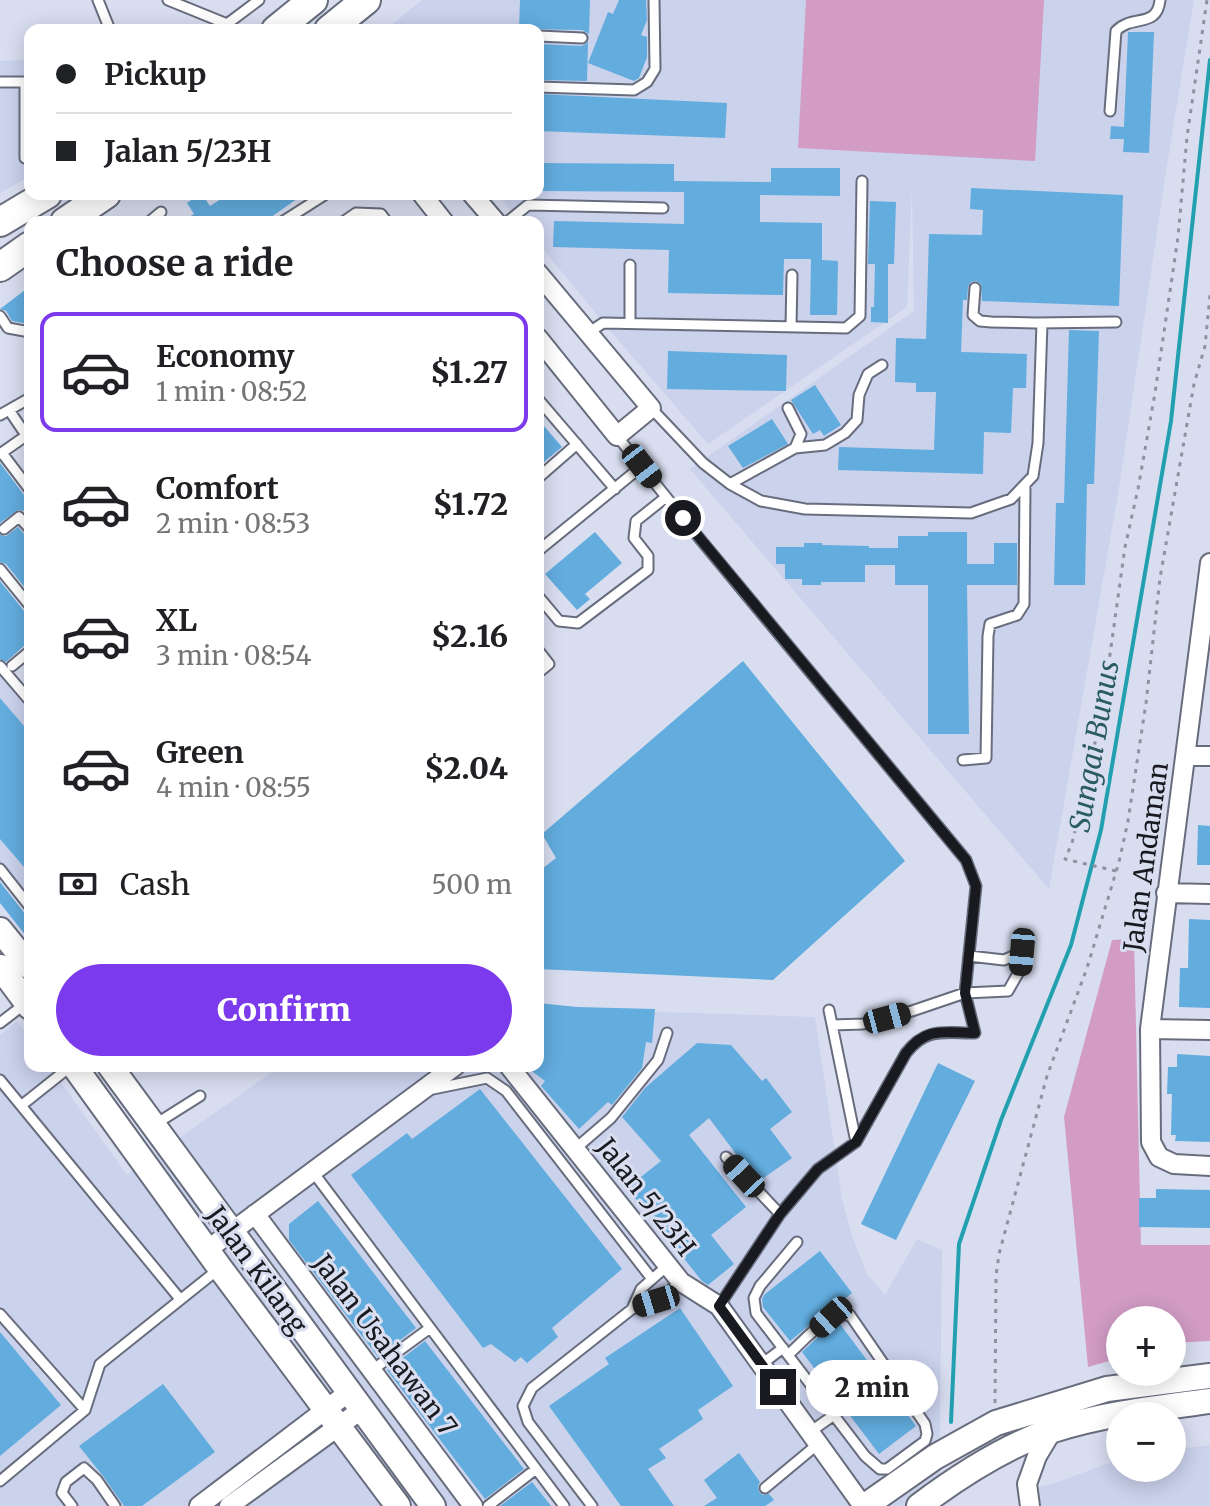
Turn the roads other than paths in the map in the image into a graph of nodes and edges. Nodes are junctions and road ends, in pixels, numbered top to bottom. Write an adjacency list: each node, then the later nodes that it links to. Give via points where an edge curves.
1 (98, 0): 8 (lane)
2 (168, 0): 3 (lane, via 227,24)
3 (259, 0)
4 (313, 0): 9 (main road); 10 (street)
5 (366, 0): 11 (main road)
6 (654, 0): 16 (lane, via 655,69 647,82 634,90)
7 (1160, 0): 17 (lane, via 1152,18 1123,23 1116,31)
8 (108, 24)
9 (289, 24)
10 (331, 24)
11 (339, 24)
12 (544, 36): 13 (lane)
13 (582, 38)
14 (0, 82): 15 (lane)
15 (24, 82)
16 (544, 87)
17 (1110, 111)
18 (862, 181): 45 (lane, via 860,316 846,328)
19 (37, 200): 34 (main road)
20 (97, 200): 26 (main road)
21 (317, 200): 28 (lane)
22 (427, 200): 31 (street)
23 (477, 200): 32 (street)
24 (663, 208): 33 (lane, via 528,205)
25 (161, 212): 27 (lane)
26 (74, 216)
27 (156, 216)
28 (291, 216)
29 (352, 216): 30 (lane)
30 (382, 216)
31 (439, 216)
32 (491, 216)
33 (514, 216)
34 (0, 222)
35 (24, 250): 37 (main road)
36 (630, 265): 43 (lane)
37 (0, 267)
38 (792, 275): 45 (lane)
39 (544, 280): 47 (street)
40 (975, 288): 44 (lane, via 973,315 980,321)
41 (0, 316): 46 (lane, via 8,328)
42 (1116, 322): 44 (lane)
43 (630, 323): 45 (lane); 47 (lane, via 603,323)
44 (1042, 323): 65 (lane, via 1038,443 1033,476)
45 (791, 327)
46 (24, 331)
47 (588, 333): 52 (street)
48 (544, 345): 56 (street)
49 (882, 365): 59 (lane, via 868,374 857,420 845,433 825,445)
50 (24, 401): 54 (lane)
51 (544, 406): 58 (lane)
52 (651, 408): 56 (street); 64 (lane)
53 (788, 408): 59 (lane, via 801,434)
54 (4, 412): 55 (lane)
55 (24, 432)
56 (617, 436): 61 (lane)
57 (24, 440): 60 (lane)
58 (577, 444): 62 (lane); 66 (lane)
59 (795, 448): 64 (lane)
60 (1, 453): 63 (lane)
61 (642, 466): 66 (lane); 67 (lane)
62 (544, 473)
63 (24, 482)
64 (730, 484): 65 (lane, via 761,501 805,509 971,513 1011,499)
65 (1025, 485): 82 (lane, via 1024,604 1017,615 990,624 986,758)
66 (615, 489): 70 (lane)
67 (666, 497): 74 (lane, via 636,521 634,538 648,556 648,570 578,623 559,621); 88 (lane, via 966,860 976,886)
68 (24, 522): 69 (lane, via 19,517)
69 (1, 529)
70 (544, 546)
71 (1210, 563): 75 (street, Jalan Andaman)
72 (0, 569): 73 (lane)
73 (24, 599)
74 (544, 603)
75 (1206, 617): 80 (street, Jalan Andaman)
76 (24, 656): 78 (lane)
77 (0, 666): 79 (lane)
78 (12, 666)
79 (24, 694)
80 (1186, 756): 81 (street); 84 (street, Jalan Andaman)
81 (1210, 756)
82 (963, 760)
83 (0, 869): 86 (lane)
84 (1166, 893): 85 (street); 97 (street, Jalan Andaman)
85 (1210, 894)
86 (24, 899)
87 (0, 930): 89 (main road)
88 (969, 956): 91 (lane); 91 (lane, via 1004,960 1022,952 1020,970 1008,991)
89 (24, 960)
90 (0, 967): 92 (main road)
91 (965, 993): 96 (lane, via 863,1024); 110 (lane, via 975,1033 930,1032 915,1042)
92 (24, 1000)
93 (24, 1008): 95 (lane)
94 (829, 1010): 96 (lane)
95 (0, 1023)
96 (832, 1025): 110 (lane)
97 (1150, 1029): 98 (street); 113 (street, Jalan Andaman, via 1151,1142 1159,1157 1174,1164)
98 (1210, 1030)
99 (667, 1033): 111 (lane, via 658,1060 611,1118)
100 (64, 1072): 108 (lane)
101 (76, 1072): 119 (main road, Jalan Kilang)
102 (114, 1072): 109 (main road, Jalan Kilang)
103 (447, 1072): 106 (street)
104 (514, 1072): 111 (street, Jalan 5/23H)
105 (0, 1080): 108 (lane)
106 (420, 1092): 114 (street); 121 (lane, via 487,1078 506,1091)
107 (200, 1096): 109 (lane)
108 (22, 1105): 123 (lane)
109 (154, 1125): 117 (main road, Jalan Kilang)
110 (856, 1142): 116 (lane, via 818,1169)
111 (575, 1149): 120 (street, Jalan 5/23H)
112 (726, 1157): 116 (lane)
113 (1210, 1166)
114 (313, 1172): 115 (street); 127 (lane)
115 (255, 1214): 117 (street); 130 (street, Jalan Usahawan 7)
116 (780, 1214): 124 (lane)
117 (231, 1232): 119 (street); 132 (main road, Jalan Kilang)
118 (797, 1242): 128 (lane, via 754,1298 756,1313)
119 (213, 1259): 123 (lane); 136 (main road, Jalan Kilang)
120 (667, 1266): 121 (lane); 122 (street, Jalan 5/23H)
121 (652, 1279): 125 (lane)
122 (681, 1282): 124 (street, Jalan 5/23H); 125 (lane, via 656,1301)
123 (180, 1299): 134 (lane, via 100,1364)
124 (719, 1306): 129 (street, Jalan 5/23H)
125 (632, 1309): 151 (lane, via 532,1388 523,1406 528,1422)
126 (0, 1314): 134 (lane)
127 (430, 1328): 130 (lane); 139 (lane)
128 (785, 1351): 129 (lane); 135 (lane); 135 (lane, via 831,1317 850,1315 927,1434 925,1441 880,1469)
129 (762, 1364): 138 (street, Jalan 5/23H)
130 (371, 1371): 148 (street, Jalan Usahawan 7)
131 (1210, 1376): 152 (main road, via 1107,1389 996,1423)
132 (355, 1401): 136 (street); 147 (main road, Jalan Kilang)
133 (1210, 1401): 137 (main road, via 1132,1411)
134 (85, 1410): 140 (lane)
135 (834, 1415): 138 (lane)
136 (332, 1418): 144 (street); 145 (street); 146 (main road, Jalan Kilang)
137 (1052, 1431): 153 (main road, via 992,1457); 154 (street, via 1027,1484)
138 (814, 1438): 141 (lane); 152 (street, Jalan 5/23H)
139 (536, 1469): 149 (lane); 150 (lane)
140 (0, 1481)
141 (765, 1488)
142 (72, 1506): 143 (lane, via 62,1493 66,1482 84,1468)
143 (115, 1506)
144 (199, 1506)
145 (229, 1506)
146 (398, 1506)
147 (433, 1506)
148 (473, 1506)
149 (488, 1506)
150 (564, 1506)
151 (592, 1506)
152 (864, 1506)
153 (919, 1506)
154 (1030, 1506)

